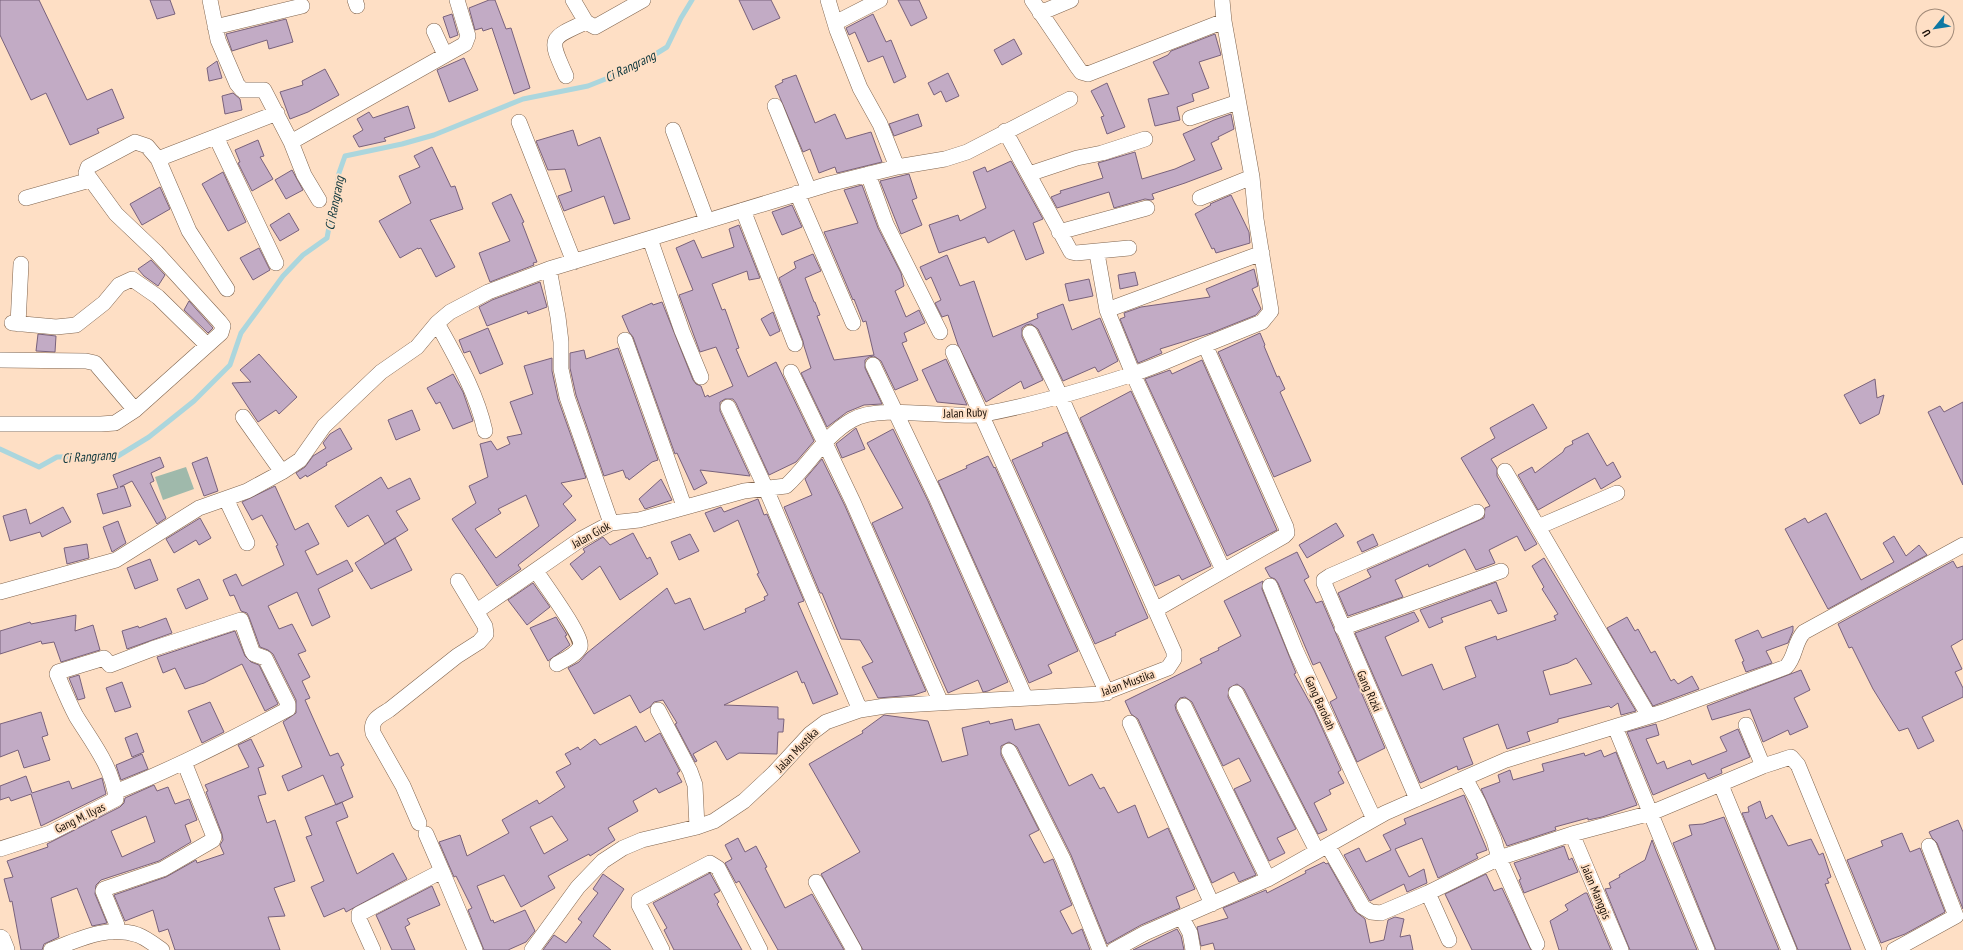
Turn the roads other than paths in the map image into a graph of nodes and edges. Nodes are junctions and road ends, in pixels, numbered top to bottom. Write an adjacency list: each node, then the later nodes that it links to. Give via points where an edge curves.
1 (210, 0): 15 (street)
2 (457, 0): 17 (street, via 468,39 463,45)
3 (573, 0): 13 (street)
4 (643, 0): 13 (street, via 595,27)
5 (828, 0): 14 (street)
6 (880, 0): 14 (street)
7 (1032, 0): 11 (street)
8 (1071, 0): 11 (street)
9 (1222, 0): 12 (street)
10 (302, 6): 15 (street)
11 (1040, 13): 12 (street, via 1081,72 1088,74)
12 (1224, 21): 20 (street)
13 (586, 22): 18 (street, via 560,34 556,39 554,49)
14 (835, 23): 31 (street, via 860,88 880,124)
15 (215, 27): 22 (street, via 224,56 240,89 264,90)
16 (434, 31): 17 (street)
17 (444, 55): 29 (street)
18 (566, 76)
19 (1070, 99): 26 (street)
20 (1238, 102): 23 (street); 34 (street)
21 (775, 106): 36 (street)
22 (277, 113): 27 (street); 29 (street)
23 (1190, 118)
24 (519, 122): 48 (street)
25 (673, 130): 42 (street)
26 (1005, 131): 31 (street, via 967,152); 33 (street)
27 (216, 137): 30 (street); 49 (street)
28 (1145, 139): 33 (street)
29 (291, 142): 39 (street, via 304,175)
30 (158, 159): 35 (street, via 144,145 131,143 88,167 86,173); 52 (street, via 189,231)
31 (897, 167): 32 (street)
32 (868, 174): 36 (street); 56 (street, via 886,224)
33 (1029, 174): 43 (street)
34 (1252, 177): 38 (street); 46 (street)
35 (90, 180): 37 (street); 61 (street, via 116,214 156,252 220,321 222,331)
36 (803, 191): 41 (street); 55 (street)
37 (26, 198)
38 (1200, 198)
39 (319, 200)
40 (1148, 208): 43 (street)
41 (743, 210): 42 (street); 59 (street)
42 (707, 221): 44 (street)
43 (1059, 232): 45 (street, via 1074,253)
44 (650, 239): 48 (street); 67 (street)
45 (1129, 248)
46 (1262, 254): 53 (street); 60 (street, Jalan Ruby, via 1270,314 1262,322)
47 (1098, 259): 53 (street)
48 (574, 262): 51 (street)
49 (276, 263)
50 (21, 264): 61 (street, via 15,324 56,327 76,324 104,303 119,285 132,278 158,297)
51 (549, 269): 54 (street, via 488,292 450,312); 84 (street, via 558,317 561,369 567,397)
52 (227, 289)
53 (1107, 310): 66 (street)
54 (437, 323): 75 (street, via 471,387 481,412); 78 (street, via 417,347 381,372 324,426 300,460)
55 (853, 323)
56 (940, 332)
57 (1030, 333): 68 (street)
58 (625, 340): 82 (street)
59 (795, 344)
60 (1205, 345): 66 (street, Jalan Ruby); 88 (street, via 1287,529 1284,536)
61 (207, 346): 70 (street)
62 (953, 352): 72 (street)
63 (0, 360): 70 (street, via 95,363)
64 (873, 365): 71 (street)
65 (791, 372): 76 (street)
66 (1133, 374): 68 (street, Jalan Ruby); 88 (street)
67 (701, 377)
68 (1060, 395): 72 (street, Jalan Ruby); 94 (street)
69 (728, 407): 79 (street)
70 (135, 410): 74 (street, via 115,423)
71 (897, 413): 72 (street, Jalan Ruby); 76 (street, Jalan Ruby, via 872,414 857,418); 100 (street)
72 (982, 414): 98 (street)
73 (243, 417): 78 (street)
74 (0, 424)
75 (484, 431)
76 (826, 443): 79 (street, Jalan Ruby, via 786,486); 101 (street)
77 (1505, 471): 85 (street)
78 (282, 472): 81 (street)
79 (766, 489): 82 (street, Jalan Giok, via 744,491); 104 (street)
80 (1617, 493): 85 (street)
81 (226, 499): 86 (street); 93 (street, via 198,508 116,560)
82 (684, 506): 84 (street, Jalan Giok, via 639,520)
83 (1477, 512): 96 (street, Gang Rizki, via 1324,580)
84 (611, 523): 89 (street, Jalan Giok, via 593,531)
85 (1538, 527): 105 (street)
86 (248, 543)
87 (1963, 545): 105 (street, via 1804,632 1786,667)
88 (1223, 570): 94 (street)
89 (536, 571): 95 (street, Jalan Giok); 97 (street, via 580,642 580,647 573,654)
90 (1501, 571): 96 (street)
91 (458, 581): 95 (street)
92 (1270, 586): 117 (street, Gang Barokah, via 1296,651)
93 (0, 592)
94 (1155, 610): 98 (street, Jalan Mustika, via 1174,652 1174,659 1168,668)
95 (477, 611): 124 (street, via 485,626 486,634 483,638 380,715 372,727 403,786)
96 (1342, 628): 115 (street, Gang Rizki)
97 (557, 664)
98 (1108, 693): 100 (street, Jalan Mustika)
99 (1236, 693): 121 (street)
100 (1025, 698): 101 (street, Jalan Mustika)
101 (941, 703): 104 (street, Jalan Mustika)
102 (1184, 706): 125 (street)
103 (658, 710): 118 (street, via 696,785)
104 (860, 710): 118 (street, Jalan Mustika, via 826,722 744,801 714,821)
105 (1648, 716): 108 (street)
106 (1130, 723): 128 (street)
107 (1746, 725): 111 (street)
108 (1615, 727): 112 (street, via 1506,760); 116 (street)
109 (1009, 751): 143 (street, via 1063,859)
110 (184, 762): 114 (street); 114 (street, Gang M. Ilyas, via 289,708 265,658 252,651 241,620 110,665 104,658 58,672 72,709 102,756); 130 (street, via 213,840 163,869 104,889 117,925)
111 (1763, 766): 113 (street); 149 (street, via 1787,757 1792,758 1798,765)
112 (1465, 778): 115 (street); 123 (street, via 1478,802)
113 (1721, 785): 116 (street); 148 (street)
114 (115, 792): 122 (street, Gang M. Ilyas, via 116,799 113,802 50,833)
115 (1416, 799): 117 (street)
116 (1651, 813): 119 (street); 147 (street)
117 (1374, 819): 121 (street)
118 (697, 827): 139 (street, Jalan Mustika, via 642,840 603,861 578,887)
119 (1572, 834): 123 (street); 146 (street, Jalan Manggis)
120 (1929, 846): 150 (street, via 1956,916)
121 (1322, 848): 125 (street); 127 (street, via 1366,910 1382,913)
122 (0, 849)
123 (1499, 858): 127 (street); 133 (street)
124 (442, 871): 137 (street, via 360,913 359,918); 138 (street)
125 (1268, 879): 128 (street)
126 (816, 882): 142 (street)
127 (1428, 893): 132 (street)
128 (1212, 904): 129 (street)
129 (1182, 918): 144 (street); 145 (street, via 1190,933)
130 (113, 932): 135 (street, via 106,931 88,936); 136 (street, via 139,935)
131 (0, 940): 134 (main road)
132 (1449, 940)
133 (1537, 944)
134 (4, 950)
135 (51, 950)
136 (162, 950)
137 (373, 950)
138 (475, 950)
139 (532, 950)
140 (662, 950): 141 (street, via 640,908 639,900 710,863 718,868)
141 (760, 950)
142 (854, 950)
143 (1100, 950)
144 (1114, 950)
145 (1194, 950)
146 (1621, 950)
147 (1707, 950)
148 (1789, 950)
149 (1874, 950)
150 (1894, 950)

